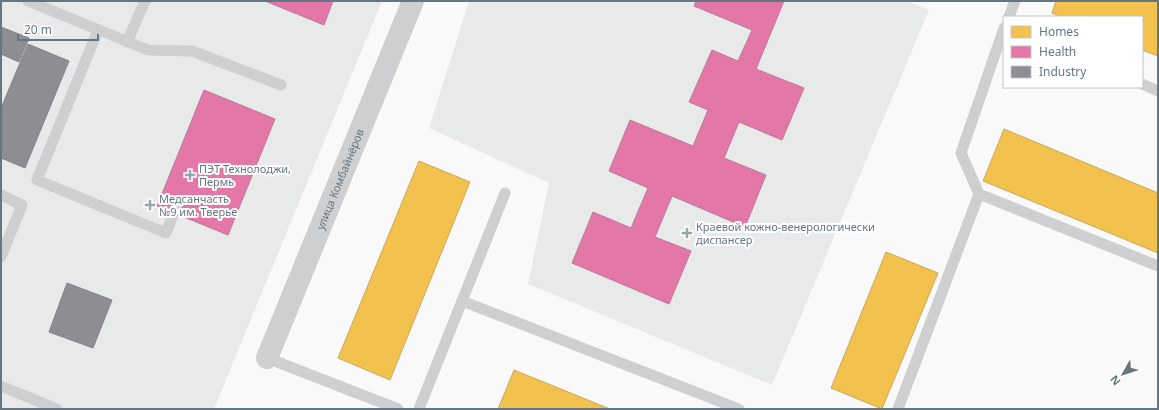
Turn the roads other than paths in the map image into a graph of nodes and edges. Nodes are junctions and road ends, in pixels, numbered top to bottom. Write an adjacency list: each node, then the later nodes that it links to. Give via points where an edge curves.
1 (28, 1): 6 (lane)
2 (145, 1): 8 (lane)
3 (413, 1): 19 (street, улица Комбайнёров)
4 (1015, 1): 5 (lane)
5 (1009, 16)
6 (98, 30): 8 (lane); 15 (lane, via 37,180 166,233)
7 (1003, 32): 13 (lane, via 961,153)
8 (127, 42): 10 (lane, via 148,50 192,51)
9 (1143, 84): 11 (lane)
10 (281, 85)
11 (1158, 91)
12 (505, 193): 18 (lane)
13 (979, 194): 17 (lane); 25 (lane)
14 (1, 195): 16 (lane, via 22,205)
15 (176, 206)
16 (1, 257)
17 (1158, 266)
18 (462, 301): 23 (lane); 24 (lane)
19 (267, 358): 22 (lane)
20 (1, 386): 21 (lane)
21 (57, 409)
22 (398, 409)
23 (419, 409)
24 (739, 409)
25 (898, 409)

